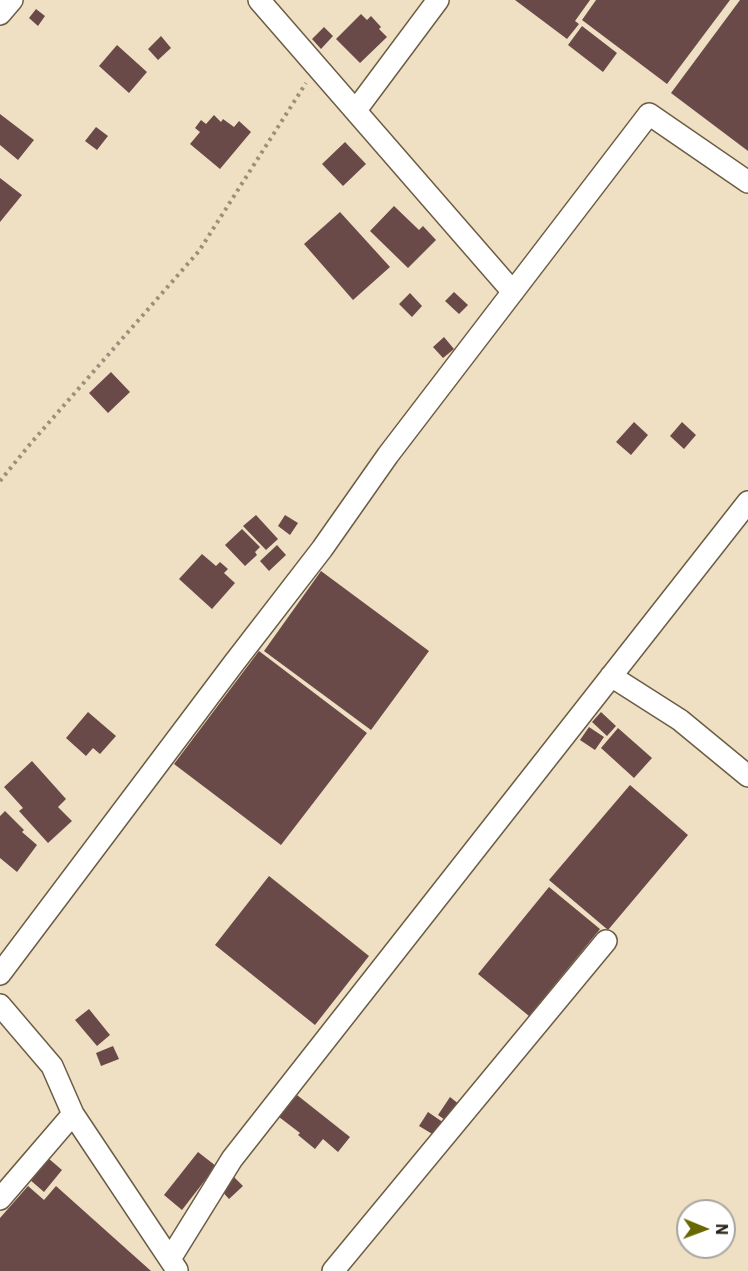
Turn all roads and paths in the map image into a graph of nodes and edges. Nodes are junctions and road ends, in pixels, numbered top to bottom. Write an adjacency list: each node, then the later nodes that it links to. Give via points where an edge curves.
1 (12, 0): 4 (street)
2 (259, 0): 5 (street)
3 (438, 0): 6 (street)
4 (0, 14)
5 (317, 66): 6 (street); 9 (path, via 199,250)
6 (356, 110): 8 (street)
7 (748, 182): 8 (street, via 649,114)
8 (513, 292): 14 (street)
9 (0, 481)
10 (748, 502): 11 (street)
11 (611, 676): 12 (street, via 680,720); 18 (street, via 232,1159)
12 (748, 776)
13 (606, 941): 19 (street)
14 (0, 974)
15 (0, 1005): 16 (street, via 52,1066)
16 (73, 1114): 17 (street); 18 (street)
17 (0, 1200)
18 (173, 1265)
19 (333, 1271)

